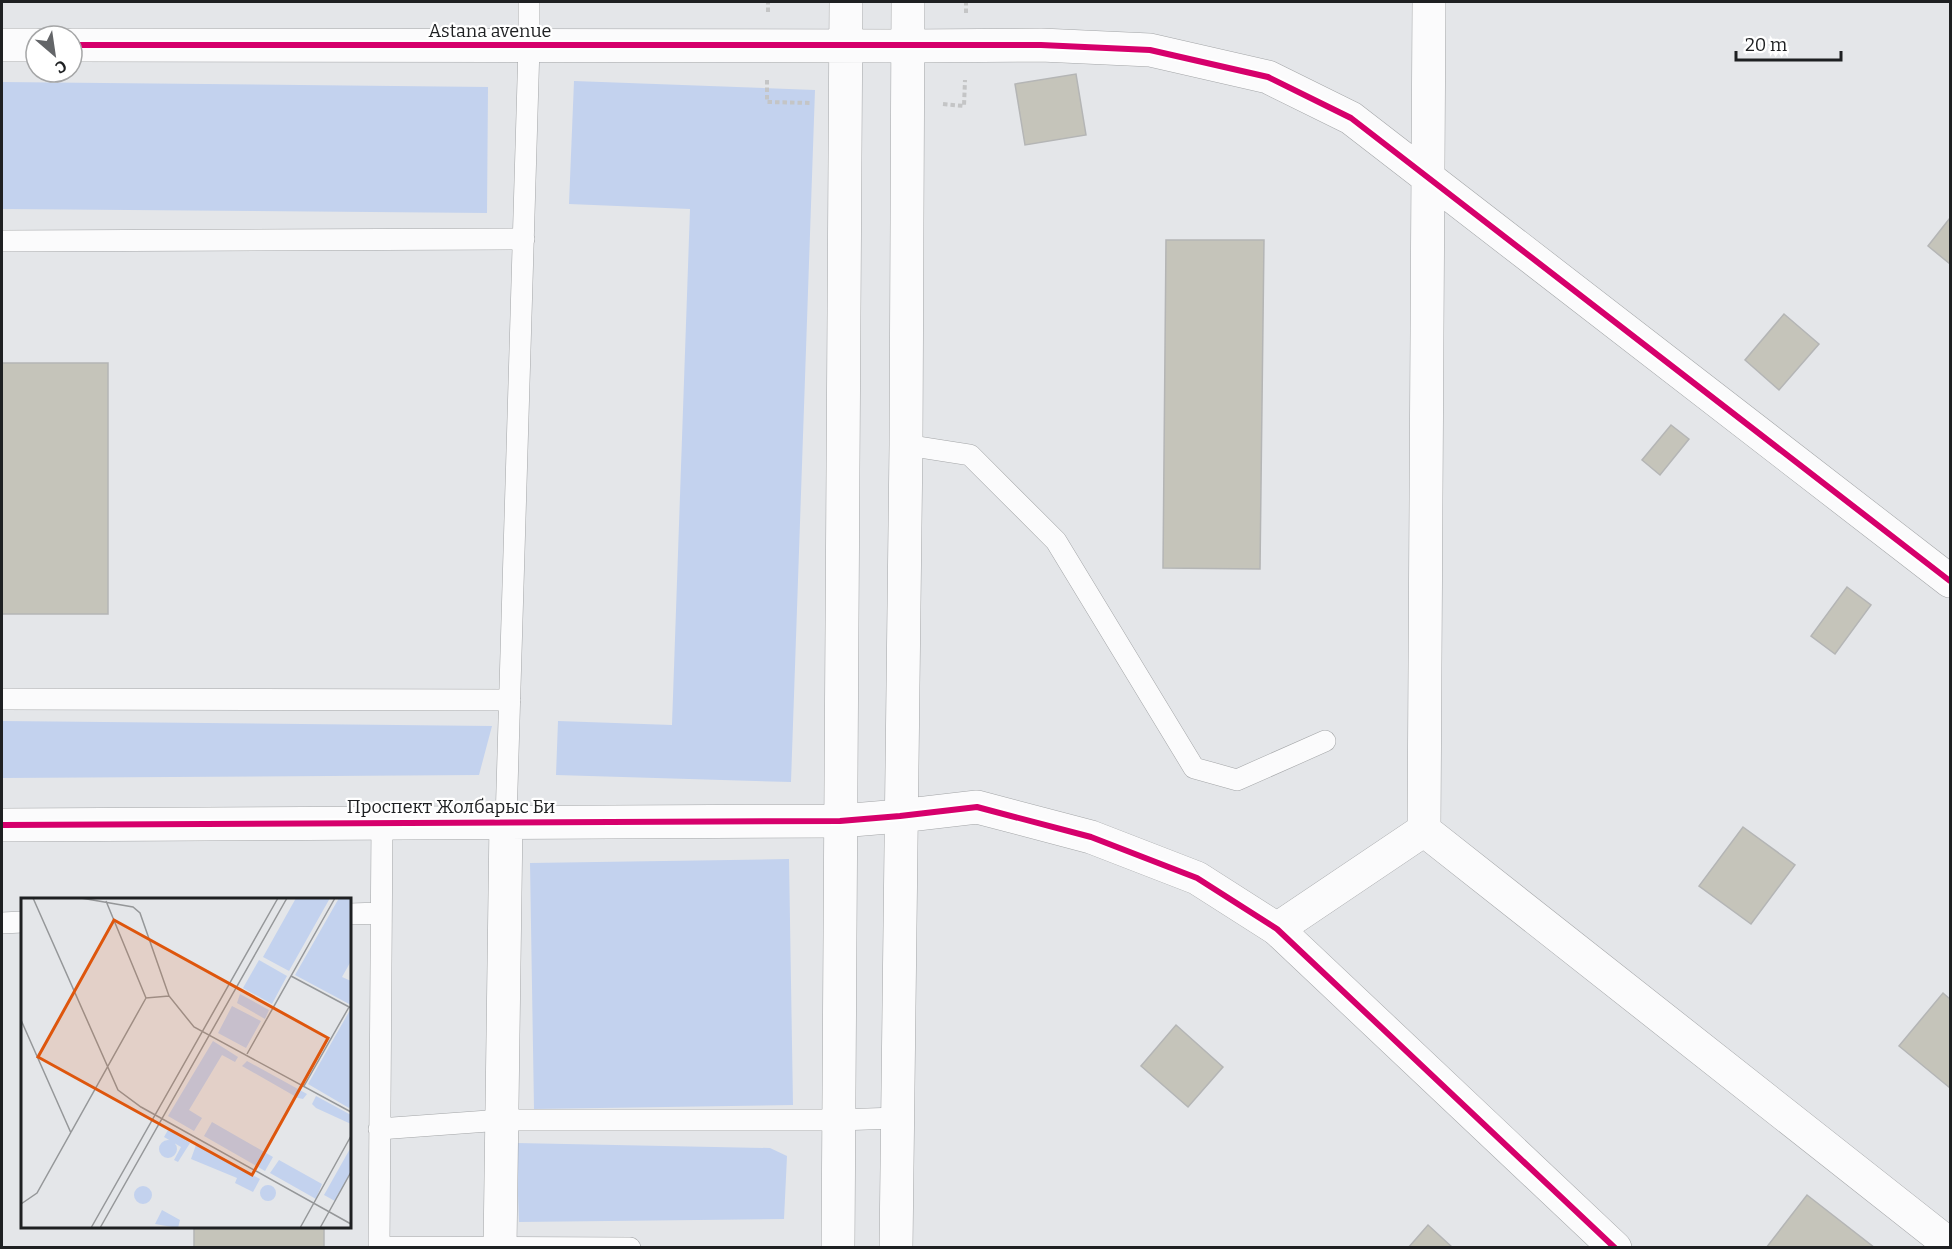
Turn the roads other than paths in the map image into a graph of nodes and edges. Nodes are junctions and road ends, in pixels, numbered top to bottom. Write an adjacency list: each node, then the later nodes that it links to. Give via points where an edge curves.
1 (529, 2): 8 (lane)
2 (846, 2): 9 (street)
3 (908, 2): 10 (street)
4 (1429, 2): 11 (street)
5 (2, 45): 6 (street)
6 (24, 45)
7 (84, 45): 8 (street, Astana avenue)
8 (530, 46): 9 (street, Astana avenue); 12 (lane)
9 (846, 46): 10 (street, Astana avenue); 20 (street)
10 (908, 46): 11 (street, Astana avenue, via 1041,45 1150,50 1268,77 1351,118); 14 (street)
11 (1428, 176): 15 (street, Astana avenue); 24 (street)
12 (524, 239): 13 (lane); 17 (lane)
13 (2, 241)
14 (906, 445): 18 (lane, via 970,455 1056,541 1194,768 1237,780); 19 (street)
15 (1950, 581)
16 (2, 699): 17 (lane)
17 (510, 700): 21 (lane)
18 (1325, 741)
19 (900, 816): 20 (street, Проспект Жолбарыс Би); 29 (street, Проспект Жолбарыс Би, via 977,807 1091,837 1197,878); 30 (street)
20 (840, 821): 21 (street, Проспект Жолбарыс Би); 32 (street)
21 (506, 822): 22 (street, Проспект Жолбарыс Би); 31 (street)
22 (382, 823): 23 (street, Проспект Жолбарыс Би); 25 (lane)
23 (2, 825)
24 (1424, 830): 29 (street); 34 (street)
25 (381, 913): 26 (lane); 33 (lane)
26 (351, 914)
27 (21, 922): 28 (lane)
28 (2, 923)
29 (1277, 929): 40 (street, Проспект Жолбарыс Би)
30 (897, 1118): 32 (lane); 39 (street)
31 (502, 1120): 32 (lane); 33 (lane); 36 (street)
32 (838, 1120): 38 (street)
33 (380, 1129): 35 (lane)
34 (1950, 1245)
35 (379, 1247): 36 (lane)
36 (500, 1247): 37 (lane)
37 (630, 1248)
38 (838, 1248)
39 (896, 1248)
40 (1615, 1248)

